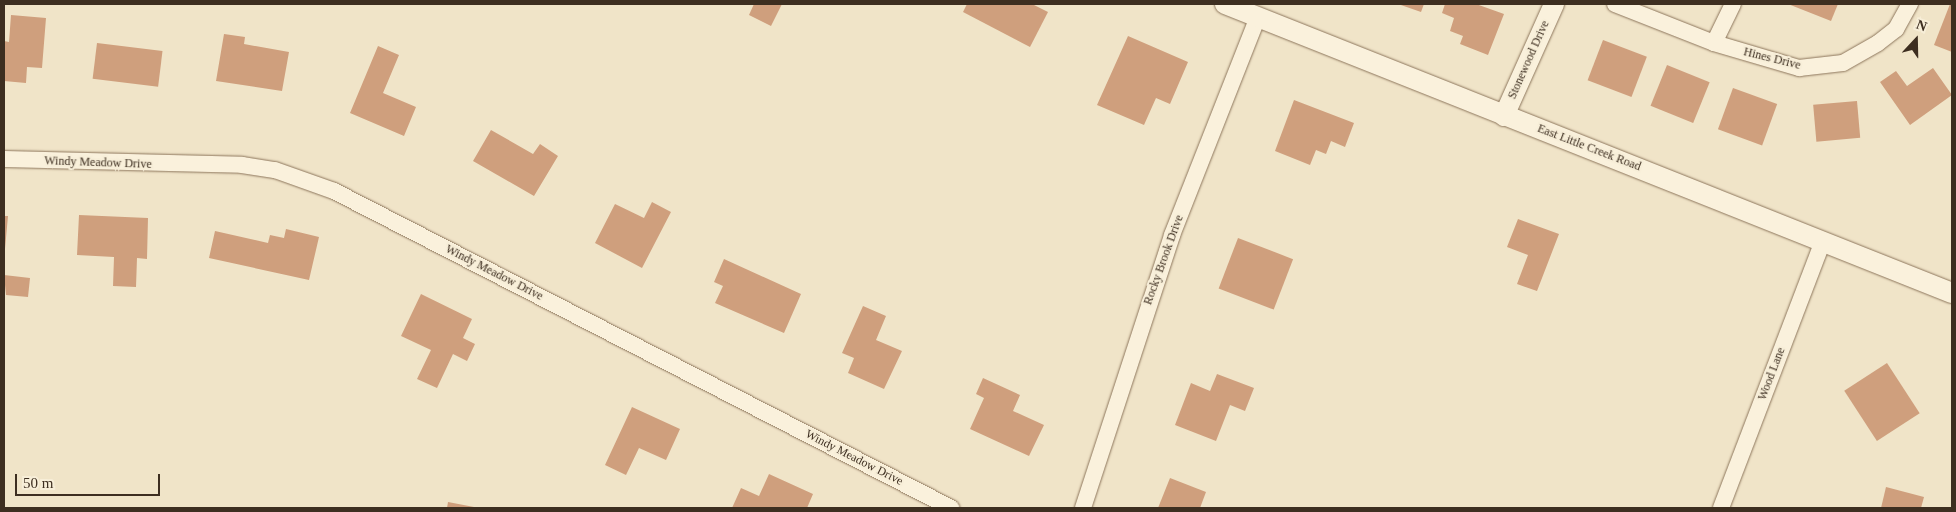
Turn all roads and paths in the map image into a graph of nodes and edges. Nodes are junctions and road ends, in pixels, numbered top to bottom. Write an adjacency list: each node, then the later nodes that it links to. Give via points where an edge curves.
1 (1225, 4): 6 (street, East Little Creek Road)
2 (1554, 4): 8 (street, Stonewood Drive)
3 (1616, 4): 7 (street, Hines Drive)
4 (1733, 4): 7 (street)
5 (1910, 4): 7 (street, Hines Drive, via 1896,29 1843,63 1800,68)
6 (1258, 17): 8 (street, East Little Creek Road); 13 (street, Rocky Brook Drive, via 1172,235)
7 (1714, 43)
8 (1504, 116): 10 (street, East Little Creek Road)
9 (4, 160): 12 (street, Windy Meadow Drive, via 242,165 275,170 334,191)
10 (1824, 241): 11 (street, East Little Creek Road); 14 (street, Wood Lane)
11 (1952, 293)
12 (951, 508)
13 (1083, 508)
14 (1721, 508)

